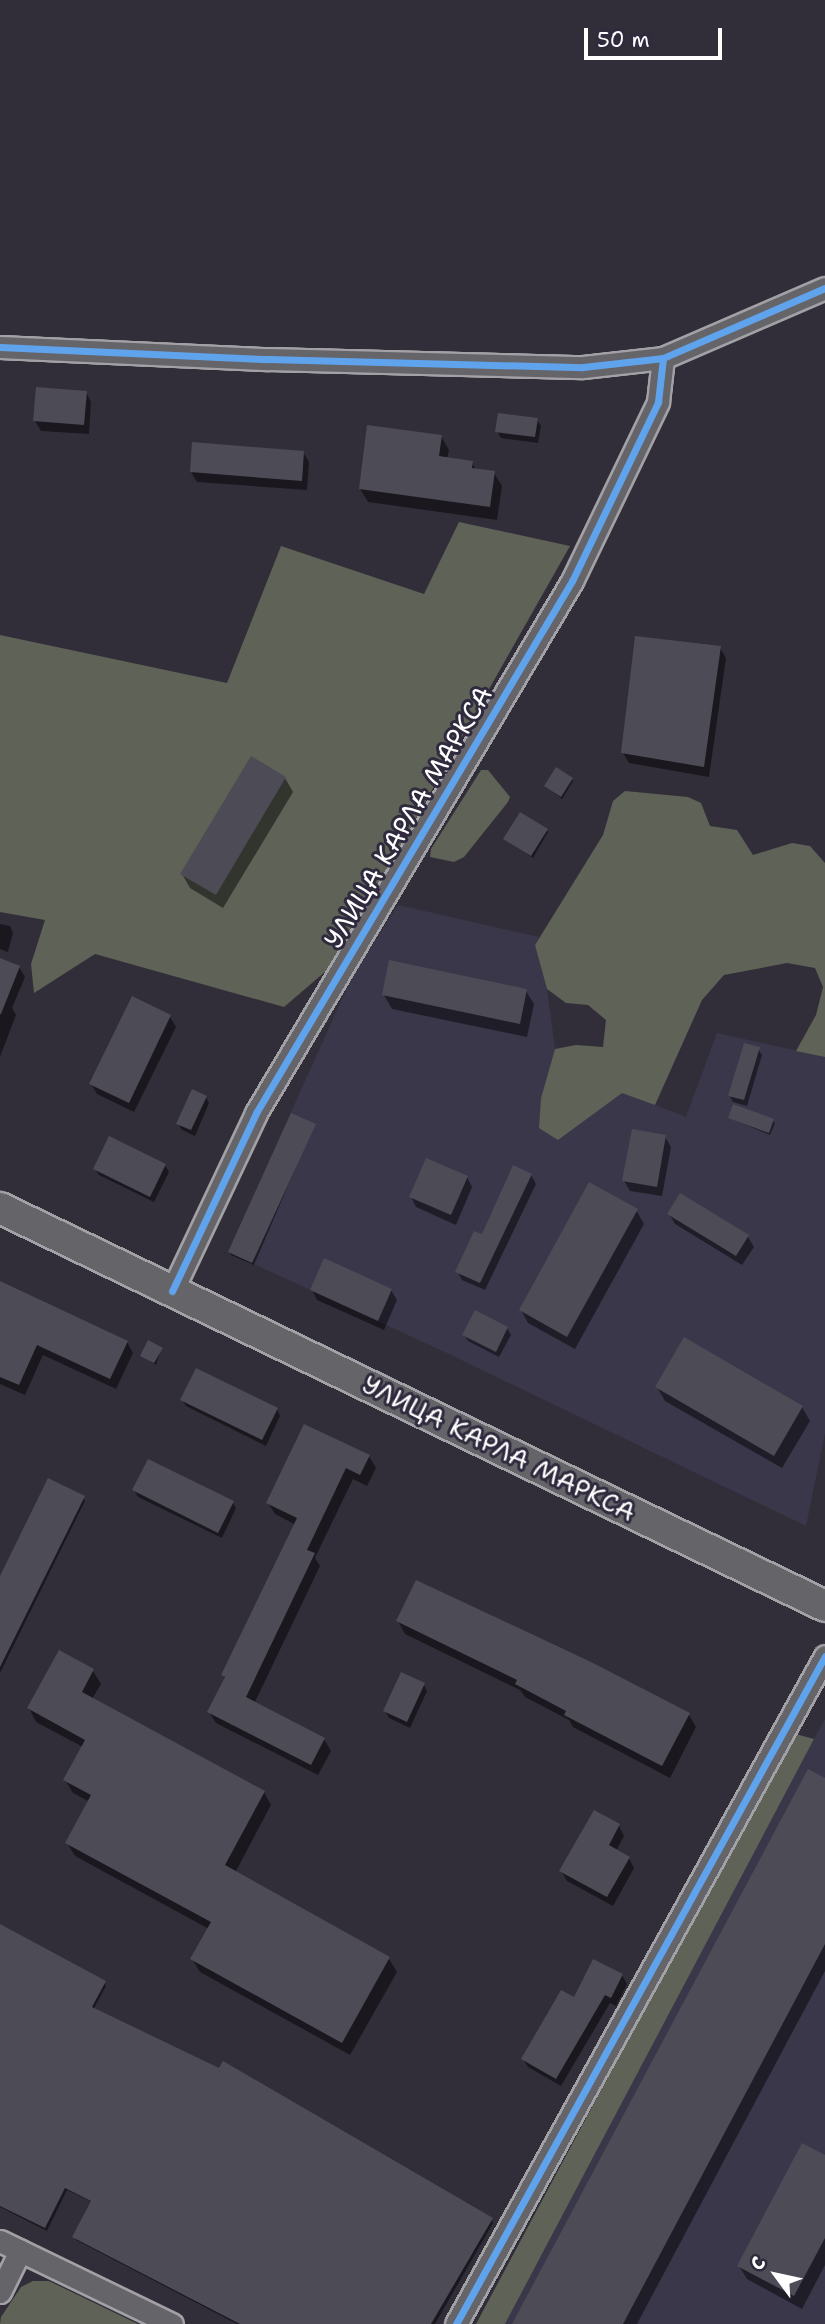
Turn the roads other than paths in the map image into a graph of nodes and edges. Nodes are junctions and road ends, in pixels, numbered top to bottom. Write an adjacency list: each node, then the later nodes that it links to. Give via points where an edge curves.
1 (825, 289): 3 (street)
2 (0, 347): 3 (street, via 515,367 583,367)
3 (663, 358): 5 (street, УЛИЦА КАРЛА МАРКСА, via 658,402 572,581 256,1113)
4 (0, 1208): 5 (main road, УЛИЦА КАРЛА МАРКСА)
5 (172, 1291): 6 (main road, УЛИЦА КАРЛА МАРКСА)
6 (825, 1606)
7 (825, 1656): 12 (street)
8 (0, 2241): 9 (street)
9 (20, 2251): 10 (street); 11 (street)
10 (0, 2292)
11 (172, 2324)
12 (456, 2324)

